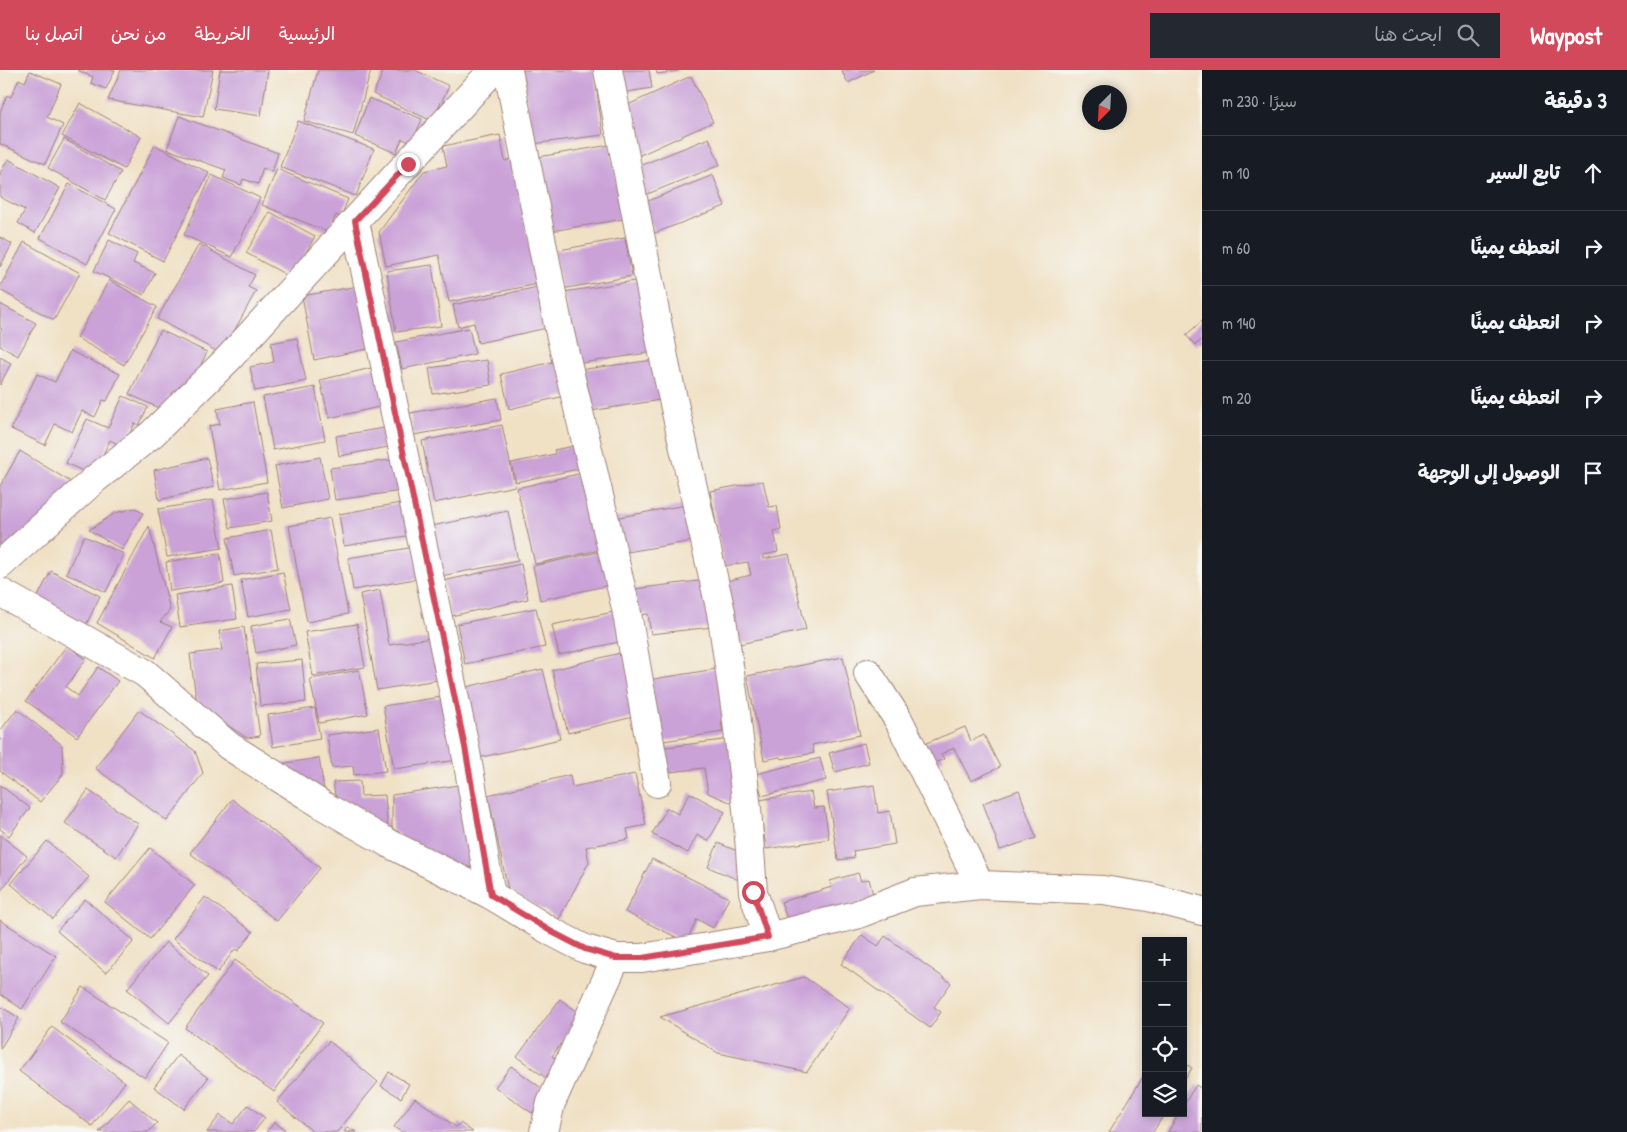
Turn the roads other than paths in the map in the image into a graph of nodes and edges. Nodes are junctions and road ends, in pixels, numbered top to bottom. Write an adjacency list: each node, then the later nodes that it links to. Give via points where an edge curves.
1 (493, 70): 4 (street)
2 (508, 70): 8 (street, via 559,329 626,608)
3 (608, 70): 12 (street, via 666,368 721,612 747,809 753,892)
4 (355, 221): 5 (street, via 229,358 152,434 95,479); 10 (street, via 463,737)
5 (0, 565)
6 (0, 592): 10 (street, via 145,673 230,746 324,806)
7 (868, 673): 9 (street, via 899,721)
8 (657, 783)
9 (980, 885): 11 (street, via 1103,890); 12 (street, via 915,892 856,915)
10 (491, 895): 13 (street, via 585,949)
11 (1202, 911)
12 (768, 937): 13 (street, via 642,958)
13 (616, 958): 14 (street, via 551,1103)
14 (544, 1132)

